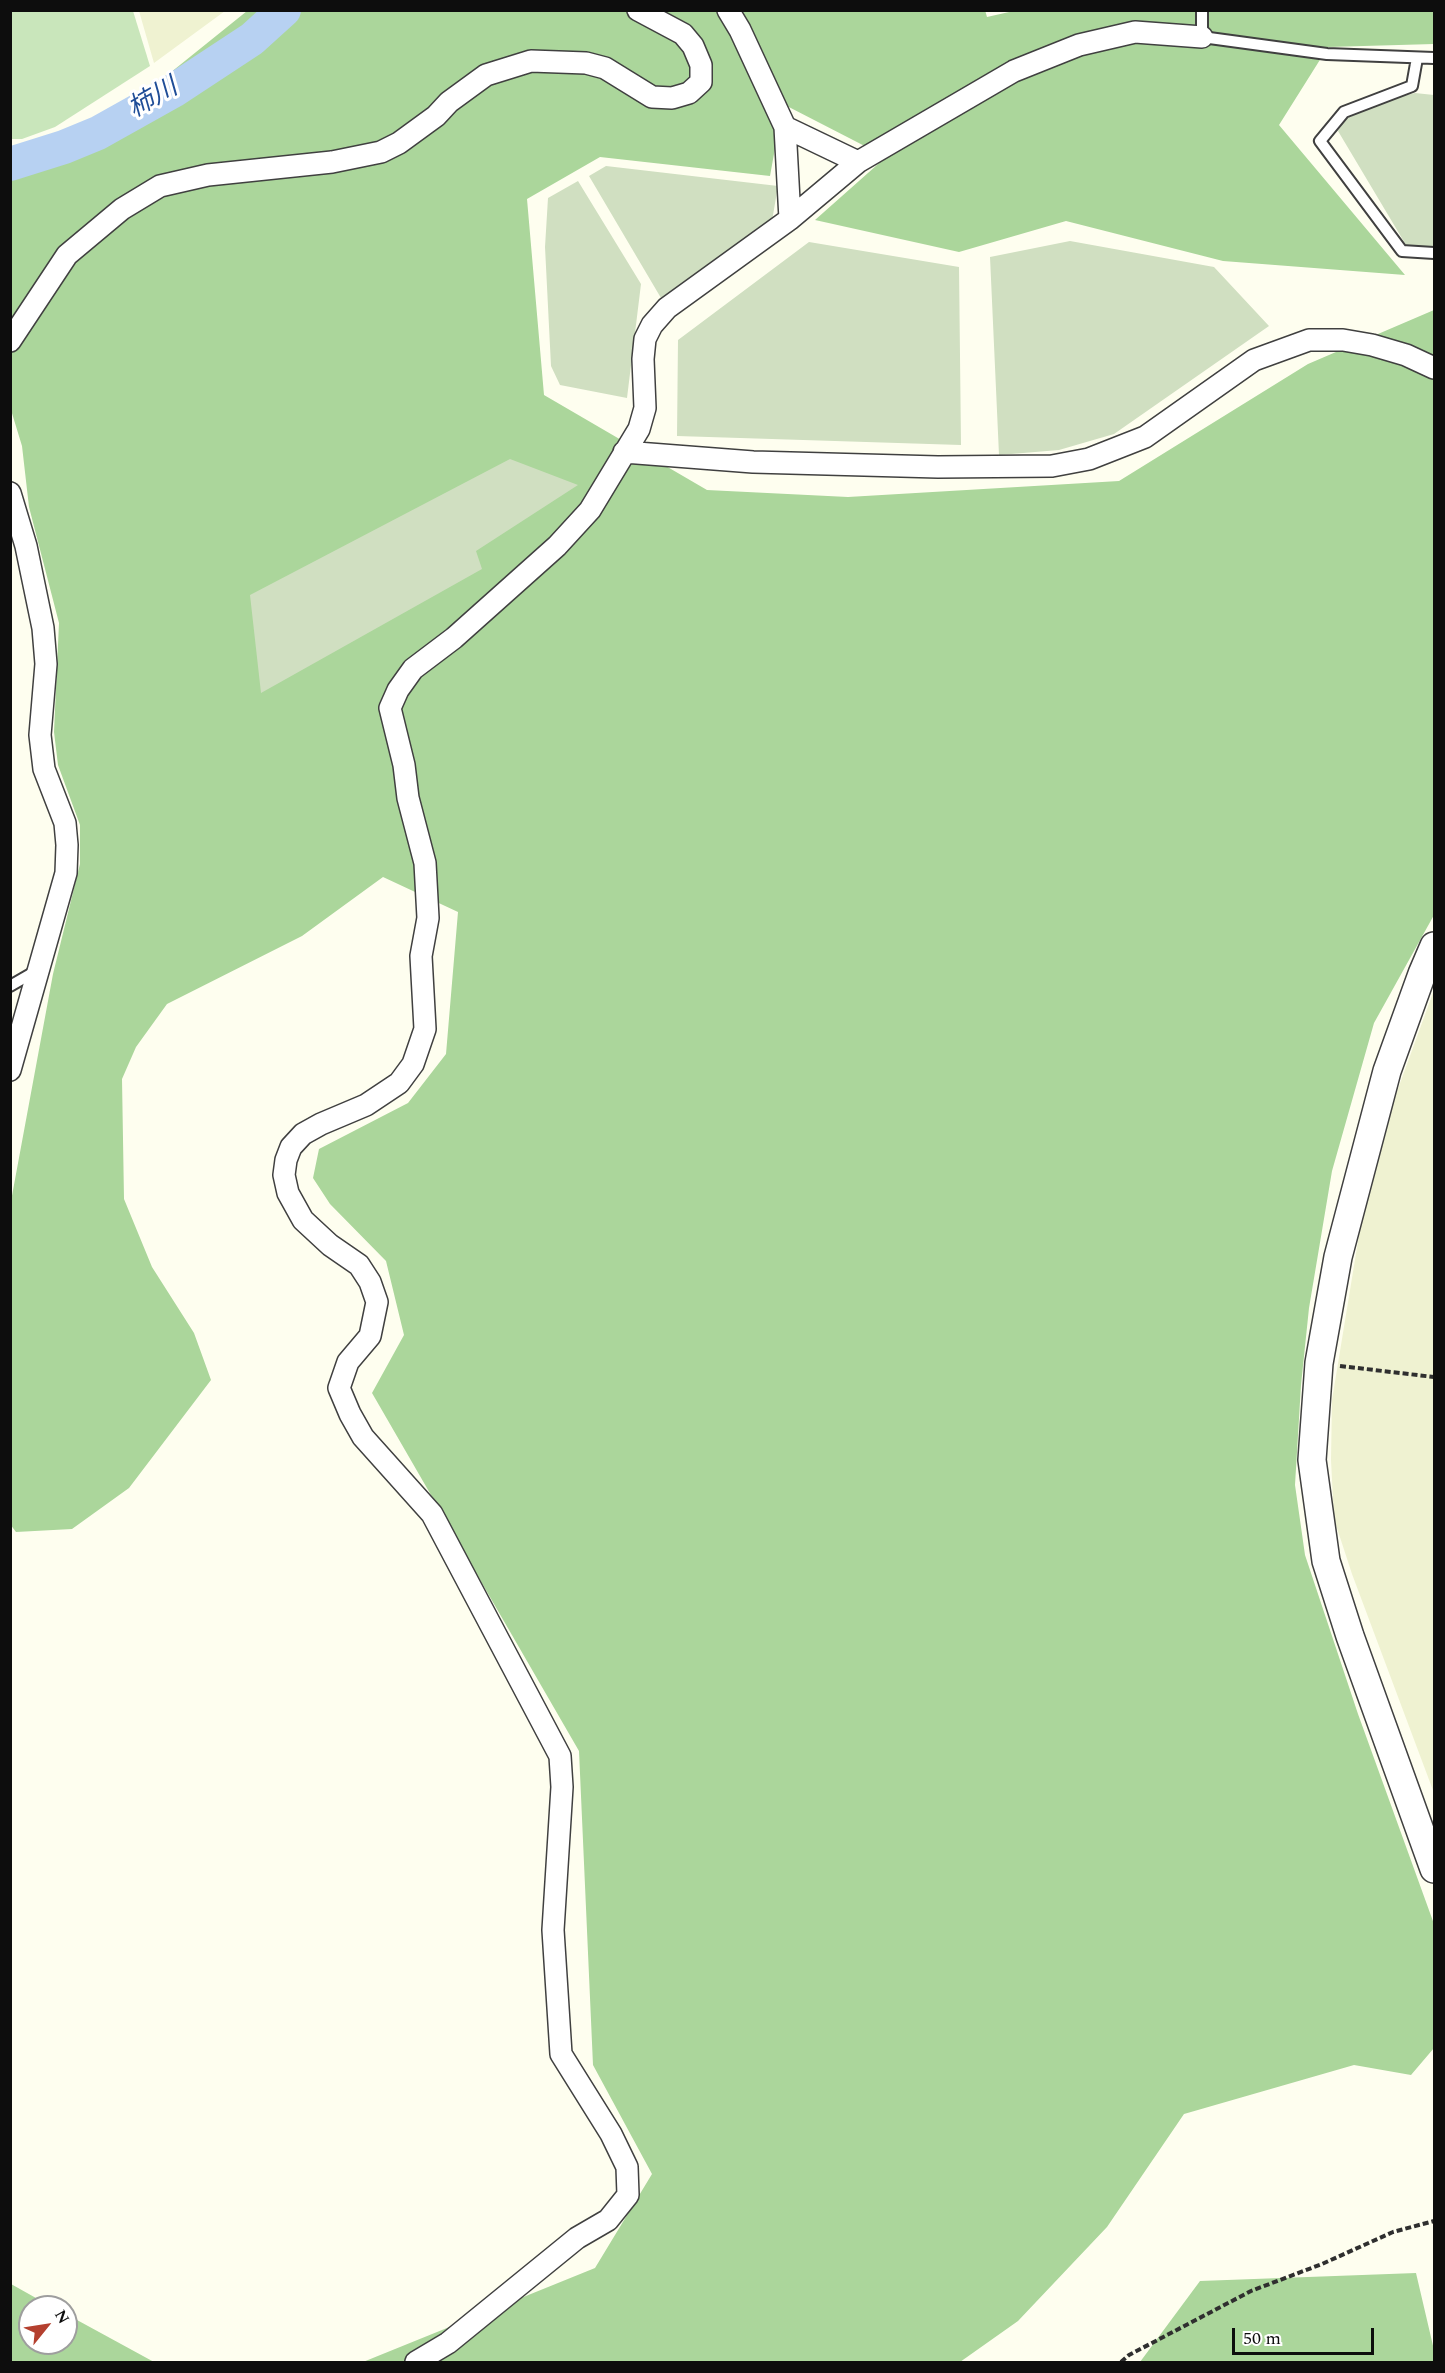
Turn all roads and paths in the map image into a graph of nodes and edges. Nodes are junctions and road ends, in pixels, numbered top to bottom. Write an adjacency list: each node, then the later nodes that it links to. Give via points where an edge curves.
1 (638, 10): 11 (street, via 683,34 693,46 701,64 701,82 689,93 672,98 652,97 586,63 531,62 486,75 436,116 381,152 341,161 208,175 160,186 122,209 67,255)
2 (728, 10): 7 (street)
3 (1202, 10): 4 (lane)
4 (1202, 37): 5 (lane, via 1328,54); 8 (street, via 1135,32 1079,45 1014,71)
5 (1417, 58): 6 (lane); 10 (lane, via 1412,86 1344,112 1320,141 1402,251)
6 (1434, 58)
7 (785, 127): 8 (street); 9 (street)
8 (858, 162): 9 (street)
9 (790, 219): 13 (street, via 667,308 652,326 645,339 643,359 645,408 639,429)
10 (1434, 253)
11 (10, 341)
12 (1434, 368): 13 (street, via 1372,345 1309,340 1254,360 1145,438 1089,459 1052,466 753,462)
13 (624, 452): 23 (street, via 590,510 557,546 454,638 413,669 398,690 390,708 425,863 428,918 421,956 425,1029 413,1064 399,1083 366,1105 303,1134 291,1147 284,1175 288,1193 303,1220 359,1265 377,1302 370,1336 348,1362 339,1388 350,1414 363,1437 432,1514 560,1756 562,1787 553,1930 561,2054 627,2166 628,2196 608,2220 577,2238 448,2343)
14 (10, 493): 16 (street, via 43,628 46,664 40,735 44,769 65,823 68,845 66,873)
15 (1434, 946): 19 (street, via 1387,1071 1338,1257)
16 (41, 968): 17 (lane); 18 (street)
17 (10, 986)
18 (10, 1070)
19 (1319, 1363): 20 (path); 21 (street, via 1312,1460 1326,1562)
20 (1434, 1377)
21 (1434, 1869)
22 (1434, 2221): 24 (path, via 1393,2232 1251,2291)
23 (416, 2362)
24 (1121, 2362)

